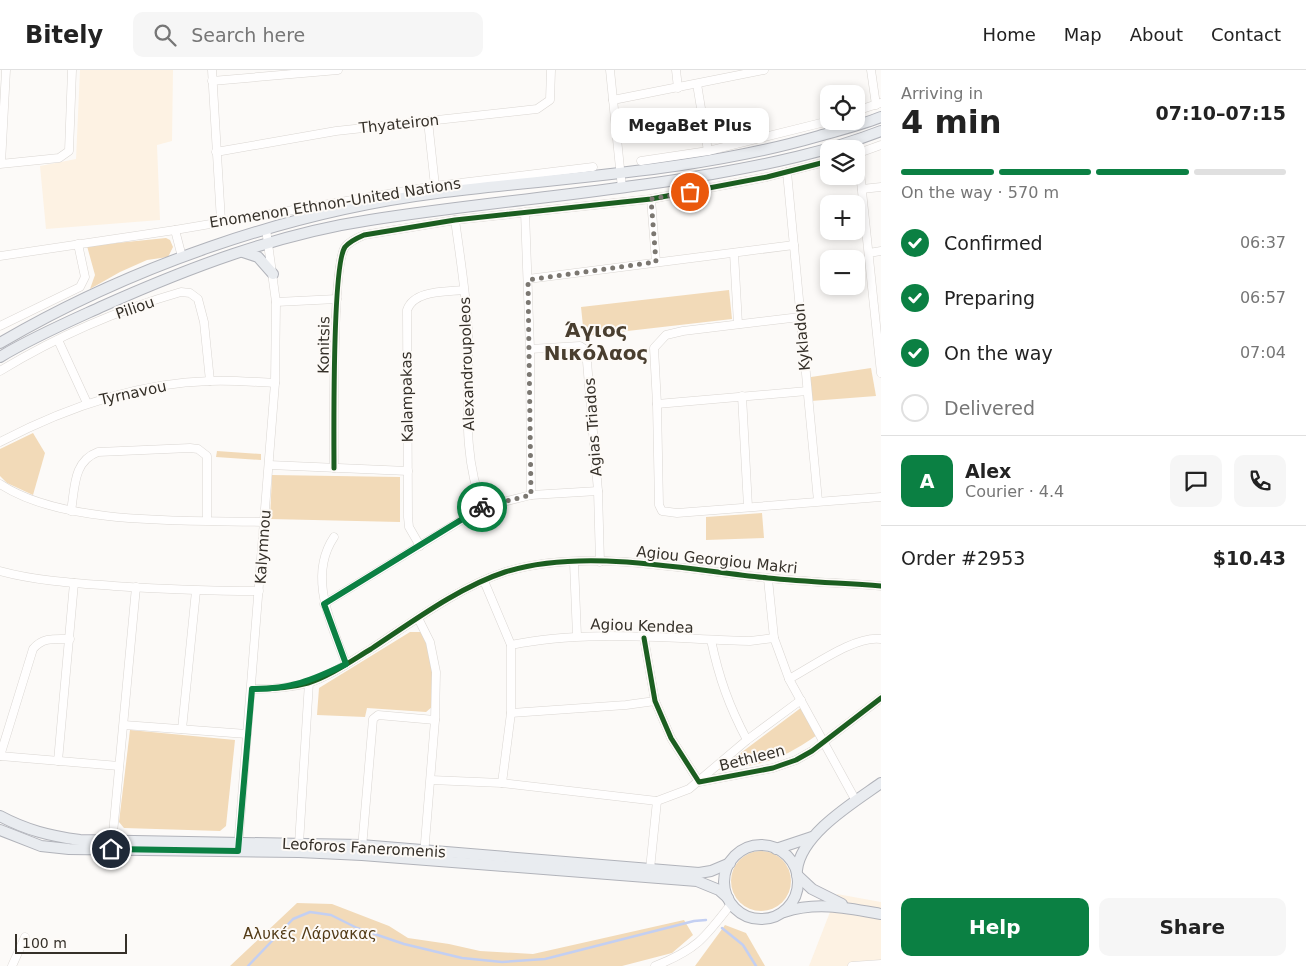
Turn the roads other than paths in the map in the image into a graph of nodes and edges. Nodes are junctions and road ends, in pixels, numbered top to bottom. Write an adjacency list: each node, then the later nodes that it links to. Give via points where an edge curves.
1 (6, 70): 26 (street)
2 (72, 70): 26 (street, via 69,151 59,158)
3 (212, 70): 10 (street)
4 (338, 70): 10 (street)
5 (551, 70): 17 (street, Thyateiron, via 550,100 538,109)
6 (610, 70): 13 (street)
7 (676, 70): 12 (street)
8 (764, 70): 11 (street)
9 (870, 70): 14 (street)
10 (212, 81): 23 (street)
11 (697, 84): 12 (street); 21 (street)
12 (678, 88): 13 (street)
13 (613, 100): 29 (street)
14 (879, 104): 15 (street)
15 (865, 108)
16 (881, 117): 29 (main road, via 783,146 728,158)
17 (428, 120): 23 (street, Thyateiron, via 336,131); 31 (street)
18 (820, 123): 21 (street)
19 (881, 131): 33 (main road, via 792,158)
20 (881, 145): 22 (street)
21 (708, 151): 24 (street)
22 (865, 151)
23 (216, 152): 38 (street)
24 (641, 161)
25 (820, 163): 28 (street)
26 (1, 164)
27 (593, 167): 31 (street, Enomenon Ethnon-United Nations)
28 (787, 172): 35 (street); 43 (street, Kykladon)
29 (620, 174): 33 (street); 39 (main road, via 436,193)
30 (861, 185): 34 (street)
31 (435, 186): 38 (street, Enomenon Ethnon-United Nations)
32 (881, 187): 34 (street)
33 (622, 188): 41 (main road, via 366,220)
34 (862, 189): 47 (street)
35 (651, 199): 36 (street); 50 (street)
36 (525, 212): 37 (street); 52 (street)
37 (455, 220): 53 (street, Alexandroupoleos); 54 (street, Konitsis, via 364,235 353,240 344,248)
38 (221, 221): 40 (street, Enomenon Ethnon-United Nations)
39 (266, 229): 41 (street, Kalymnou); 49 (main road)
40 (175, 230): 42 (street, Enomenon Ethnon-United Nations); 49 (street)
41 (269, 243): 44 (main road); 51 (street, Kalymnou)
42 (78, 244): 48 (street, Enomenon Ethnon-United Nations); 59 (street, via 84,277 80,287)
43 (794, 245): 46 (street); 57 (street, Kykladon)
44 (242, 252): 51 (main road, via 258,257); 63 (main road, via 147,286 29,340)
45 (881, 252): 47 (street)
46 (734, 253): 50 (street); 58 (street)
47 (868, 253): 56 (street)
48 (0, 256)
49 (182, 257): 61 (main road, via 143,272)
50 (656, 262): 52 (street)
51 (273, 274): 55 (street, Kalymnou)
52 (528, 280): 62 (street)
53 (464, 290): 75 (street, Kalampakas, via 422,295 409,303); 81 (street, Alexandroupoleos, via 468,328 470,459 474,486)
54 (337, 299): 55 (street); 74 (street, Konitsis)
55 (276, 302): 67 (street, Kalymnou)
56 (878, 314): 65 (street)
57 (800, 317): 58 (street); 68 (street, Kykladon)
58 (738, 324): 71 (street, via 673,333 660,339 654,348)
59 (0, 326)
60 (58, 340): 64 (street, Piliou); 66 (street, Piliou, via 103,319 181,292 190,293 198,299 204,322); 70 (street)
61 (0, 343)
62 (530, 349): 77 (street, Agias Triados, via 580,346 586,350); 78 (street)
63 (0, 357)
64 (0, 371)
65 (881, 373)
66 (210, 381): 67 (street, Tyrnavou); 70 (street, Tyrnavou, via 126,391)
67 (275, 382): 73 (street, Kalymnou)
68 (807, 391): 69 (street); 80 (street, Kykladon)
69 (742, 396): 71 (street); 82 (street)
70 (87, 403): 72 (street, Tyrnavou)
71 (657, 404): 82 (street, via 658,505 662,510)
72 (0, 442)
73 (269, 465): 74 (street); 85 (street, Kalymnou)
74 (334, 468): 75 (street)
75 (408, 471): 87 (street, Kalampakas, via 409,526)
76 (0, 484): 83 (street, via 34,501)
77 (598, 492): 78 (street); 88 (street, Agias Triados)
78 (531, 495): 81 (street)
79 (881, 496): 80 (street)
80 (818, 502): 82 (street)
81 (483, 507): 87 (street)
82 (748, 507)
83 (71, 511): 84 (street); 84 (street, via 78,470 89,455 190,448 198,449 207,456)
84 (207, 520): 85 (street)
85 (264, 522): 97 (street, Kalymnou)
86 (334, 537): 98 (street, via 328,546 323,569)
87 (420, 546): 98 (street)
88 (600, 562): 89 (street, Agiou Georgiou Makri); 91 (street, Agiou Georgiou Makri, via 661,565)
89 (574, 563): 92 (street, Agiou Georgiou Makri, via 522,568); 100 (street)
90 (0, 571): 93 (street)
91 (768, 578): 94 (street, Agiou Georgiou Makri); 102 (street)
92 (484, 580): 99 (street, Agiou Georgiou Makri); 106 (street)
93 (74, 583): 95 (street); 103 (street)
94 (881, 586)
95 (136, 587): 96 (street); 116 (street)
96 (196, 591): 97 (street); 117 (street)
97 (259, 592): 110 (street, Kalymnou)
98 (324, 604): 107 (street)
99 (418, 618): 107 (street, Agiou Georgiou Makri); 115 (street, via 434,656)
100 (577, 636): 101 (street, Agiou Kendea); 106 (street, Agiou Kendea)
101 (644, 638): 105 (street, Agiou Kendea); 113 (street)
102 (774, 638): 105 (street, Agiou Kendea); 108 (street)
103 (70, 639): 121 (street, via 46,640 33,649); 122 (street)
104 (881, 639): 108 (street, via 854,643)
105 (711, 640): 119 (street, via 718,676)
106 (511, 645): 114 (street)
107 (346, 664): 109 (street, Agiou Georgiou Makri)
108 (790, 679): 112 (street)
109 (308, 682): 110 (street, Agiou Georgiou Makri, via 275,689); 133 (street)
110 (252, 689): 118 (street, Kalymnou)
111 (881, 698): 120 (street, Bethleen)
112 (801, 700): 119 (street); 120 (street)
113 (655, 701): 114 (street); 125 (street, via 671,738)
114 (510, 713): 126 (street)
115 (435, 720): 124 (street); 137 (street, via 378,716 373,722)
116 (124, 724): 117 (street); 123 (street)
117 (182, 729): 118 (street)
118 (247, 734): 135 (street, Kalymnou)
119 (747, 740): 125 (street)
120 (824, 740): 125 (street, Bethleen, via 796,760 774,768); 129 (street)
121 (0, 756): 122 (street)
122 (58, 761): 123 (street)
123 (119, 766): 134 (street)
124 (431, 780): 126 (street); 138 (street)
125 (699, 782): 128 (street)
126 (502, 783): 128 (street)
127 (881, 783): 129 (main road)
128 (657, 801): 140 (street)
129 (856, 801): 132 (main road)
130 (0, 816): 134 (main road, Leoforos Faneromenis, via 23,828 50,836)
131 (0, 830): 134 (main road, Leoforos Faneromenis, via 41,846 68,849)
132 (813, 837): 136 (main road); 141 (main road, via 798,859)
133 (299, 844): 135 (main road, Leoforos Faneromenis); 137 (main road, Leoforos Faneromenis)
134 (112, 845): 135 (main road, Leoforos Faneromenis)
135 (238, 846): 137 (main road, Leoforos Faneromenis)
136 (776, 848): 139 (main road, via 750,847); 141 (main road, via 789,858)
137 (362, 850): 138 (main road, Leoforos Faneromenis)
138 (424, 856): 140 (main road, Leoforos Faneromenis); 142 (main road, Leoforos Faneromenis, via 697,881 719,890)
139 (730, 862): 140 (main road, Leoforos Faneromenis, via 711,871); 142 (main road, via 724,884)
140 (650, 869)
141 (797, 873): 143 (main road, via 812,889); 144 (main road, via 795,897)
142 (729, 901): 144 (main road, via 752,918 767,919); 149 (street, via 705,937 694,947)
143 (851, 908): 144 (main road, via 811,905); 145 (main road)
144 (781, 914)
145 (881, 914)
146 (25, 937): 148 (street)
147 (881, 964): 150 (street)
148 (12, 966)
149 (655, 966)
150 (852, 966)

